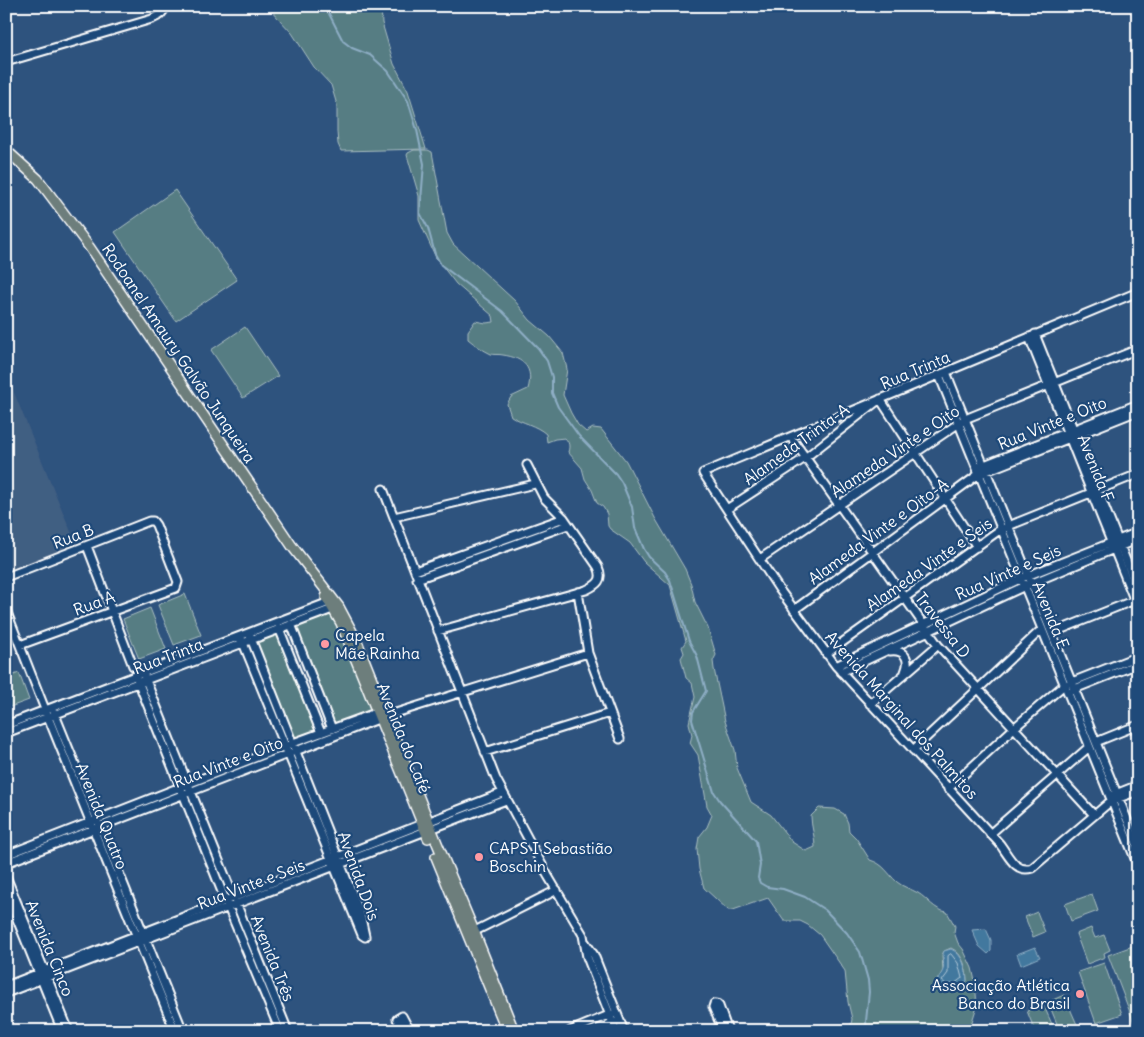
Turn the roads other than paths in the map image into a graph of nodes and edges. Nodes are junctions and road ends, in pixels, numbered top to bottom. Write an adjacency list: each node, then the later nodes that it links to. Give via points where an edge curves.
1 (167, 6): 2 (street, via 156,18)
2 (6, 62)
3 (6, 150): 39 (main road, Rodoanel Amaury Galvão Junqueira, via 38,179 79,233)
4 (1138, 292): 5 (street, Rua Trinta)
5 (1032, 336): 7 (street, Rua Trinta); 8 (street, Avenida F)
6 (1138, 349): 8 (street, Alameda Vinte e Oito)
7 (942, 373): 9 (street, Rua Trinta); 12 (street, Avenida E)
8 (1052, 384): 12 (street, Alameda Vinte e Oito); 13 (street, Avenida F)
9 (880, 399): 14 (street, Rua Trinta); 15 (street); 16 (street, Alameda Trinta-A)
10 (1138, 404): 13 (street, Rua Vinte e Oito)
11 (1138, 412): 13 (street, Rua Vinte e Oito)
12 (962, 421): 15 (street, Alameda Vinte e Oito); 18 (street, Avenida E)
13 (1071, 434): 18 (street, Rua Vinte e Oito); 23 (street, Avenida F)
14 (791, 437): 16 (street, Travessa D); 19 (street, Rua Trinta)
15 (915, 453): 24 (street); 25 (street, Alameda Vinte e Oito)
16 (805, 458): 25 (street, Travessa D); 26 (street, Alameda Trinta-A)
17 (527, 465): 21 (street)
18 (981, 470): 24 (street, Alameda Vinte e Oito-A); 29 (street, Avenida E)
19 (703, 474): 26 (street, Avenida Marginal dos Palmitos)
20 (1138, 474): 23 (street, Alameda Vinte e Seis)
21 (535, 484): 27 (street); 28 (street)
22 (382, 489): 27 (street)
23 (1094, 492): 29 (street, Alameda Vinte e Seis); 32 (street, Avenida F)
24 (946, 498): 34 (street); 35 (street, Alameda Vinte e Oito-A)
25 (839, 505): 35 (street, Travessa D); 36 (street, Alameda Vinte e Oito)
26 (727, 509): 36 (street, Avenida Marginal dos Palmitos)
27 (394, 517): 37 (street)
28 (566, 522): 37 (street); 43 (street, via 600,573 596,585)
29 (1005, 528): 34 (street, Alameda Vinte e Seis); 40 (street, Avenida E)
30 (1138, 532): 32 (street, Rua Vinte e Seis)
31 (1138, 539): 32 (street, Rua Vinte e Seis)
32 (1116, 544): 40 (street, Rua Vinte e Seis); 42 (street, Avenida F); 45 (street, Avenida F)
33 (87, 546): 38 (street, Rua B); 41 (street, Rua B, via 153,521); 50 (street)
34 (977, 547): 44 (street, Alameda Vinte e Seis)
35 (872, 552): 44 (street, Travessa D); 49 (street, Alameda Vinte e Oito-A)
36 (760, 559): 49 (street, Avenida Marginal dos Palmitos)
37 (416, 575): 55 (street)
38 (6, 576)
39 (319, 581): 46 (main road, Avenida do Café)
40 (1026, 581): 53 (street, Rua Vinte e Seis); 54 (street, Avenida E); 56 (street, Avenida E)
41 (178, 585): 50 (street, Rua A)
42 (1138, 590)
43 (578, 592): 55 (street); 61 (street)
44 (905, 598): 53 (street, Travessa D); 62 (street, Alameda Vinte e Seis)
45 (1136, 600): 47 (street, Avenida F); 56 (street)
46 (334, 604): 51 (street, Rua Trinta); 57 (street, Rua Trinta); 77 (main road, Avenida do Café)
47 (1138, 609)
48 (6, 610): 59 (street, Avenida Quatro)
49 (794, 610): 62 (street, Avenida Marginal dos Palmitos)
50 (112, 611): 59 (street, Rua A); 66 (street)
51 (290, 624): 52 (street, Rua Trinta); 81 (street)
52 (278, 628): 57 (street, Rua Trinta); 83 (street)
53 (926, 629): 60 (street, Travessa D); 63 (street, Rua Vinte e Seis); 67 (street, Rua Vinte e Seis)
54 (1042, 629): 71 (street, Avenida E); 72 (street)
55 (438, 631): 73 (street)
56 (1052, 633): 71 (street, Avenida E)
57 (250, 635): 58 (street, Rua Trinta); 86 (street, Avenida Dois)
58 (242, 638): 70 (street, Rua Trinta); 88 (street, Avenida Dois)
59 (20, 645): 75 (street, Avenida Quatro)
60 (938, 645): 69 (street); 72 (street, Travessa D)
61 (588, 653): 73 (street, Rua Vinte e Oito); 76 (street)
62 (826, 654): 67 (street, Avenida Marginal dos Palmitos)
63 (878, 655): 68 (street, Rua Vinte e Seis); 69 (street, via 892,650 902,653 907,663)
64 (1138, 656): 71 (street)
65 (1138, 664): 71 (street)
66 (133, 666)
67 (836, 666): 68 (street, Avenida Marginal dos Palmitos)
68 (841, 672): 74 (street, Avenida Marginal dos Palmitos)
69 (902, 676): 74 (street)
70 (141, 678): 75 (street, Rua Trinta); 93 (street, Avenida Três); 95 (street, Avenida Três)
71 (1069, 687): 80 (street); 85 (street, Avenida E); 87 (street, Avenida E)
72 (978, 688): 80 (street, Travessa D); 89 (street)
73 (462, 692): 77 (street, Rua Vinte e Oito); 90 (street)
74 (870, 704): 89 (street, Avenida Marginal dos Palmitos)
75 (50, 712): 78 (street, Rua Trinta); 82 (street, Rua Trinta); 100 (street, Avenida Quatro)
76 (610, 713): 84 (street); 90 (street)
77 (381, 715): 81 (street, Rua Vinte e Oito); 86 (street, Rua Vinte e Oito); 101 (main road, Avenida do Café)
78 (6, 725)
79 (1138, 725): 85 (street)
80 (1014, 728): 91 (street, Travessa D); 94 (street)
81 (332, 729): 83 (street, Rua Vinte e Oito)
82 (6, 733)
83 (321, 733): 86 (street, Rua Vinte e Oito)
84 (620, 740)
85 (1096, 742): 98 (street, Avenida E)
86 (294, 747): 88 (street, Rua Vinte e Oito); 106 (street, Avenida Dois)
87 (1089, 747): 91 (street); 98 (street, Avenida E)
88 (286, 750): 93 (street, Rua Vinte e Oito); 106 (street, Avenida Dois)
89 (912, 750): 94 (street, Avenida Marginal dos Palmitos)
90 (485, 752): 97 (street)
91 (1057, 775): 99 (street, Travessa D); 102 (street)
92 (1138, 785): 98 (street)
93 (189, 788): 95 (street, Rua Vinte e Oito); 113 (street, Avenida Três)
94 (948, 789): 102 (street, Avenida Marginal dos Palmitos)
95 (181, 791): 100 (street, Rua Vinte e Oito); 114 (street, Avenida Três)
96 (1138, 791): 98 (street)
97 (504, 796): 101 (street, Rua Vinte e Seis); 111 (street)
98 (1114, 798): 99 (street); 103 (street, Avenida E); 104 (street, Avenida E)
99 (1094, 815): 102 (street, Avenida Marginal dos Palmitos, via 1032,868 1016,867)
100 (95, 824): 105 (street, Rua Vinte e Oito); 107 (street, Rua Vinte e Oito); 116 (street, Avenida Quatro)
101 (427, 827): 106 (street, Rua Vinte e Seis); 108 (street, Rua Vinte e Seis); 115 (main road, Avenida do Café)
102 (990, 834)
103 (1138, 846)
104 (1135, 853): 109 (street, Avenida E)
105 (6, 855)
106 (334, 860): 108 (street, Rua Vinte e Seis); 108 (street, Avenida Dois, via 365,937 363,920); 113 (street, Rua Vinte e Seis)
107 (6, 863)
108 (341, 864)
109 (1138, 866)
110 (6, 876): 117 (street, Avenida Cinco)
111 (557, 890): 115 (street); 120 (street, via 585,942 586,953 593,962)
112 (6, 892): 117 (street, Avenida Cinco)
113 (235, 901): 114 (street, Rua Vinte e Seis); 127 (street, Avenida Três)
114 (227, 904): 116 (street, Rua Vinte e Seis); 126 (street, Avenida Três)
115 (471, 932): 130 (main road, Avenida do Café); 131 (main road, Avenida do Café)
116 (141, 937): 117 (street, Rua Vinte e Seis); 124 (street, Avenida Quatro); 125 (street, Avenida Quatro)
117 (43, 975): 118 (street, Rua Vinte e Seis); 119 (street, Rua Vinte e Seis); 122 (street, Avenida Cinco); 123 (street, Avenida Cinco)
118 (6, 986)
119 (6, 993)
120 (613, 1013): 121 (street); 132 (street)
121 (616, 1021): 133 (street); 134 (street); 135 (street)
122 (62, 1031)
123 (69, 1031)
124 (175, 1031)
125 (183, 1031)
126 (280, 1031)
127 (288, 1031)
128 (402, 1031): 129 (street, via 397,1019 401,1016)
129 (410, 1031)
130 (507, 1031)
131 (514, 1031)
132 (570, 1031)
133 (592, 1031)
134 (616, 1031)
135 (624, 1031)
136 (723, 1031): 137 (street, via 714,1004 719,1006)
137 (728, 1031)

